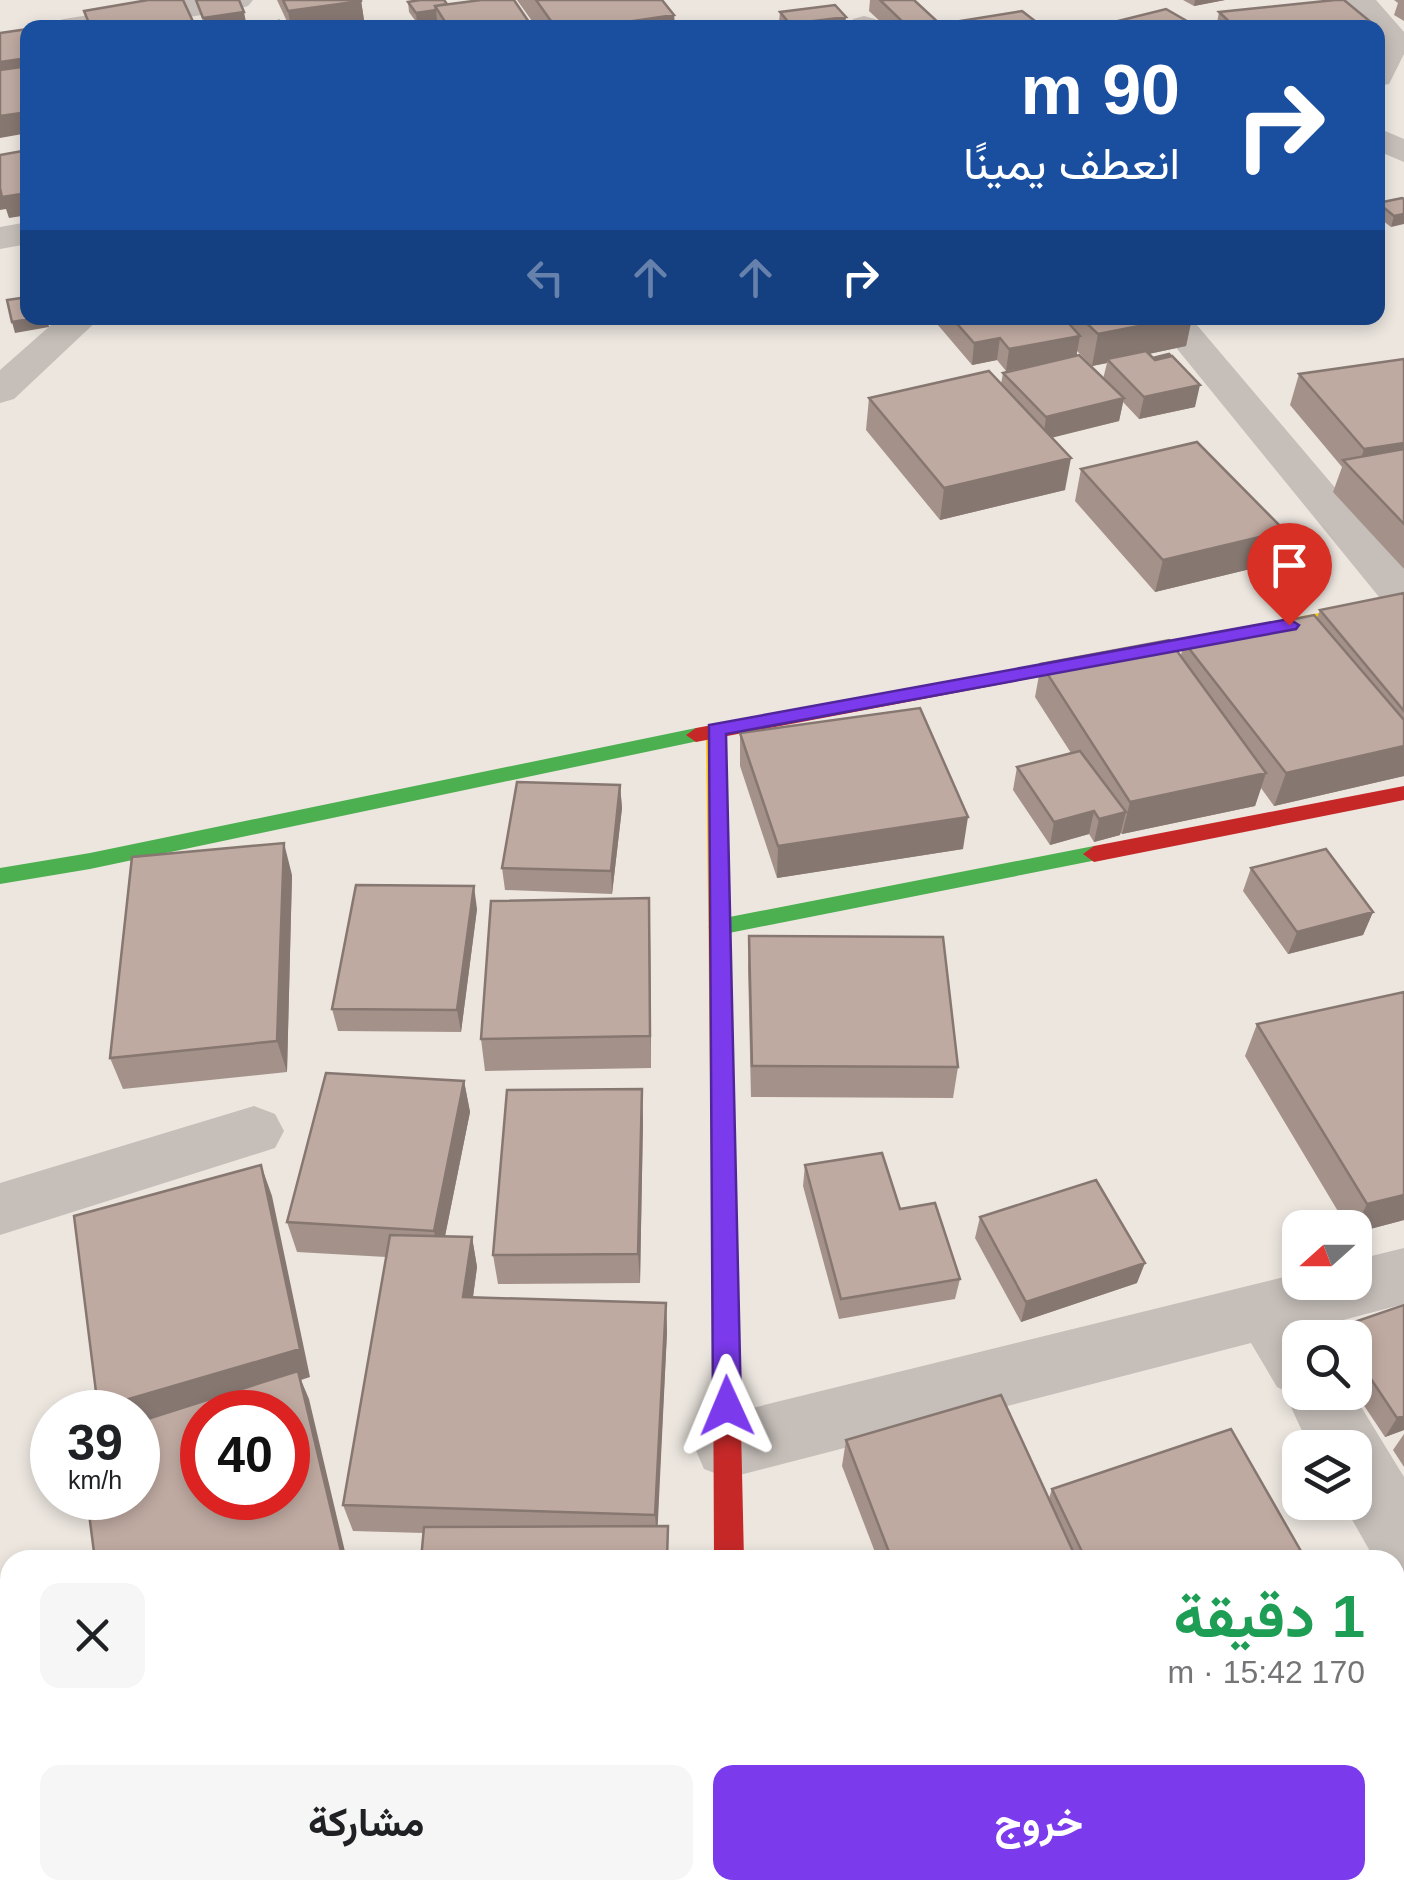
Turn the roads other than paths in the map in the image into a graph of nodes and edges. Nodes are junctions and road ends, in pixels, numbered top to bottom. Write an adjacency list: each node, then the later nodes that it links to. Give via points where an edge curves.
1 (238, 0): 3 (street)
2 (1360, 0): 4 (street)
3 (114, 20)
4 (1378, 20)
5 (1385, 28): 6 (street, via 1394,45)
6 (1385, 63)
7 (72, 325): 9 (street)
8 (1177, 325): 10 (street)
9 (0, 391)
10 (1404, 601): 11 (street)
11 (716, 730): 13 (street); 14 (street)
12 (1404, 793): 14 (street)
13 (0, 876)
14 (719, 928): 20 (street)
15 (254, 1132): 16 (street)
16 (0, 1208)
17 (1404, 1276): 18 (street)
18 (1267, 1310): 19 (street); 20 (street)
19 (1282, 1335)
20 (728, 1446): 23 (street)
21 (1372, 1489): 22 (street)
22 (1404, 1544)
23 (730, 1550)

